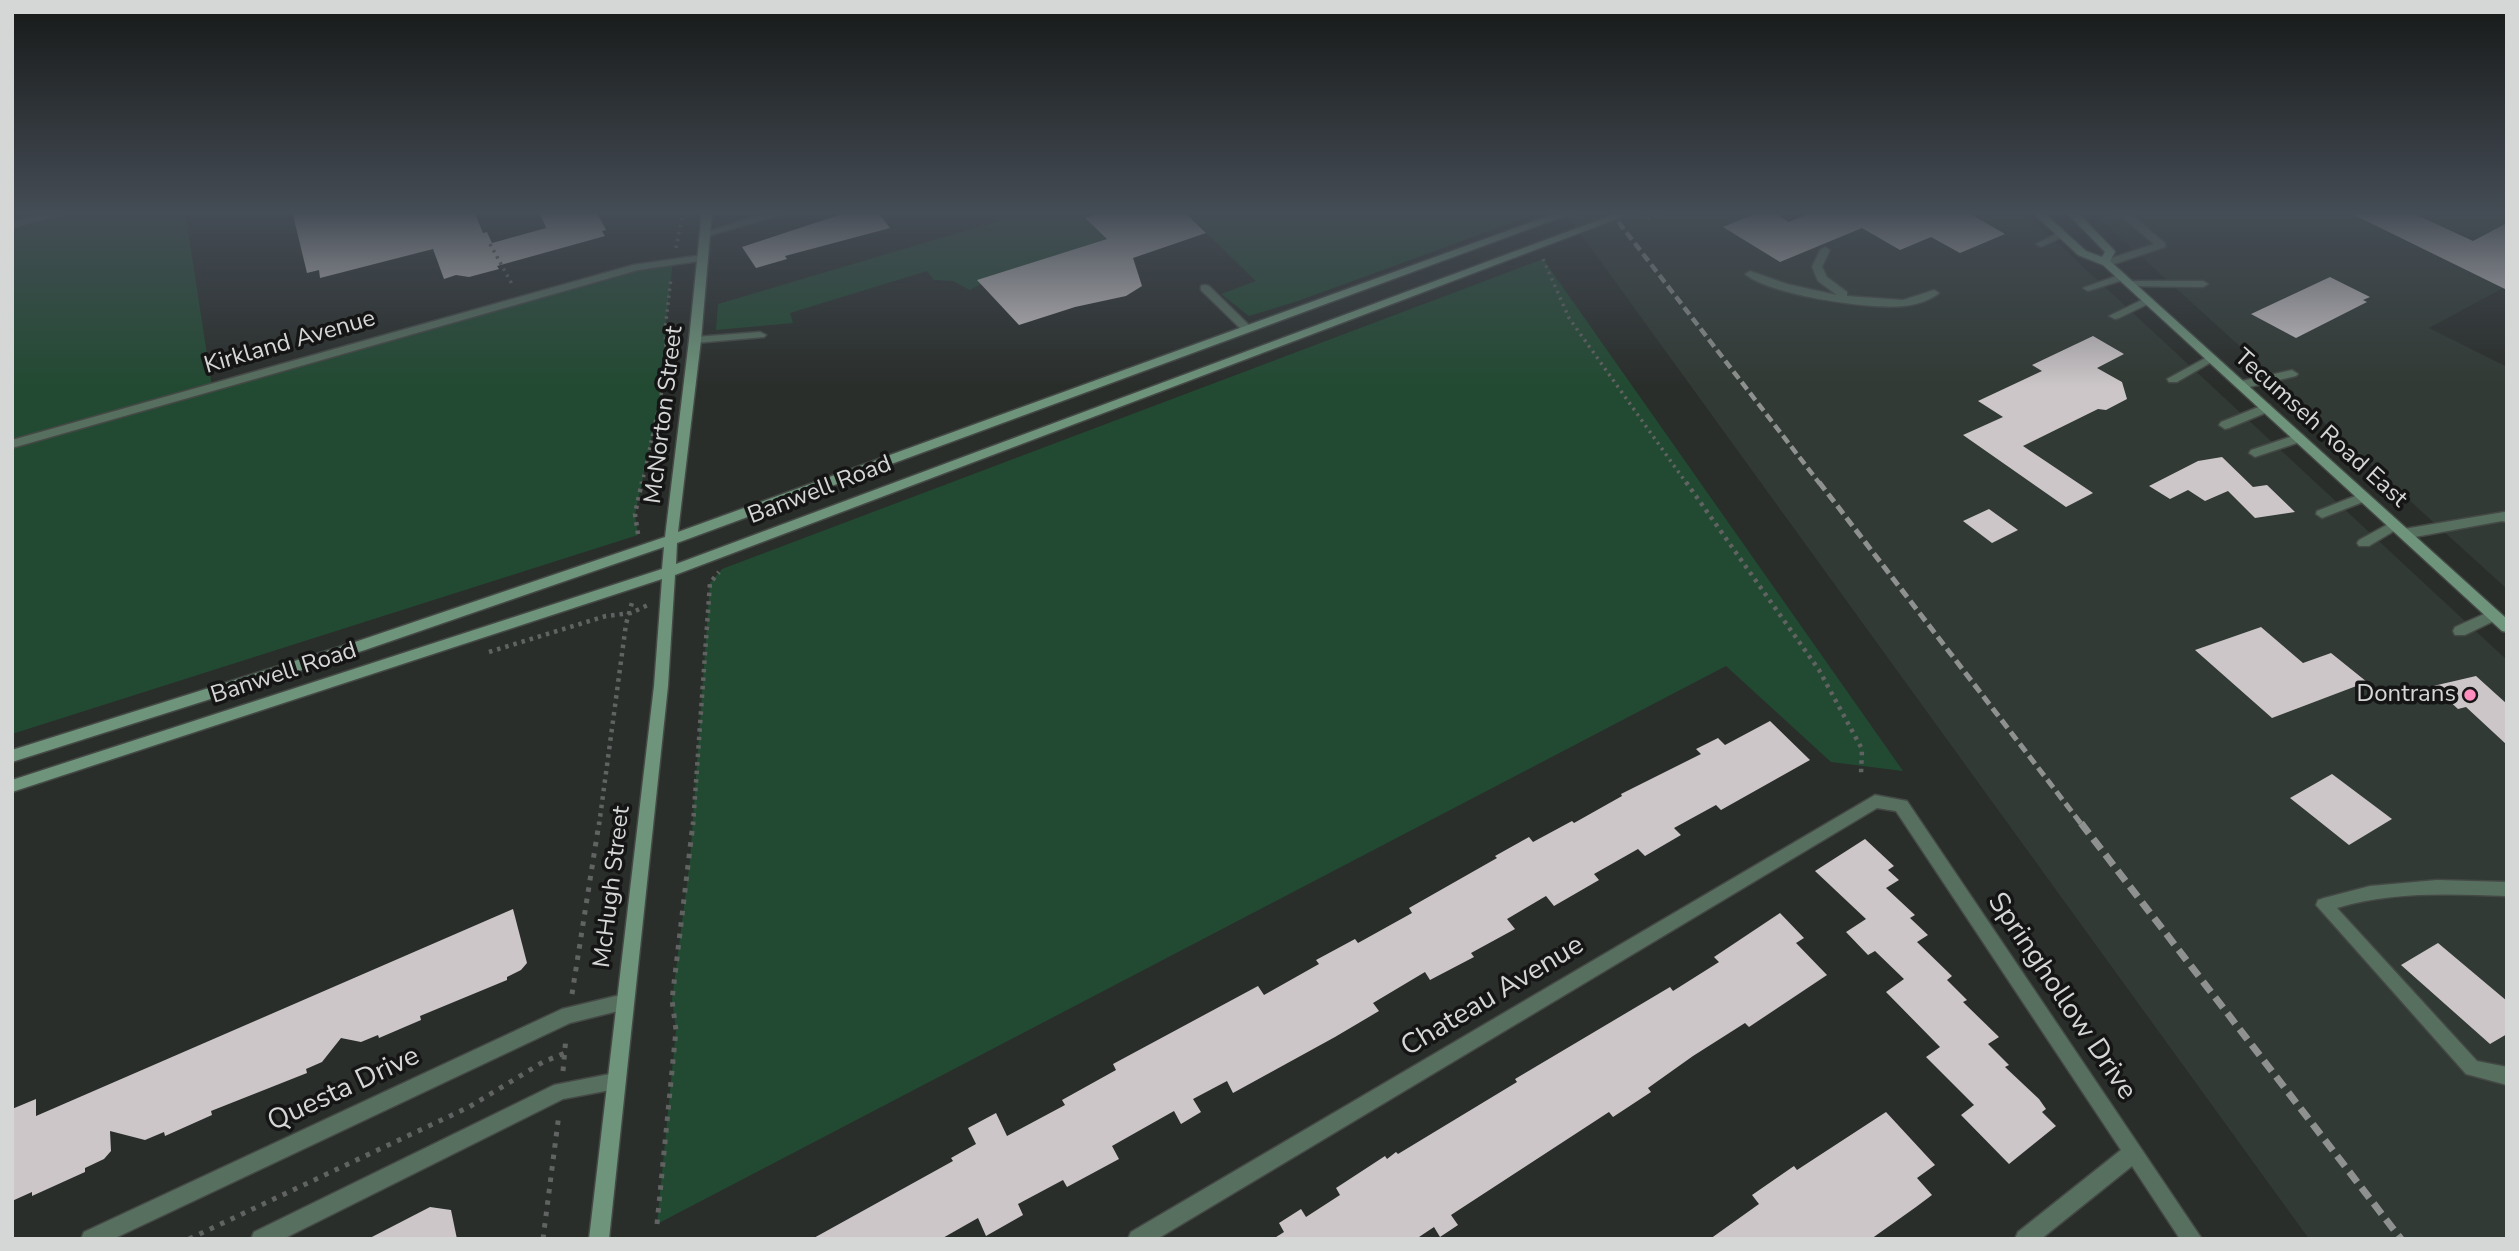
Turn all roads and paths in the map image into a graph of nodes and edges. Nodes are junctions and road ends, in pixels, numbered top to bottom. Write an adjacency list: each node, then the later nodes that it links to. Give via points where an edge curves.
1 (504, 269): 17 (path)
2 (629, 269): 17 (street, Kirkland Avenue)
3 (672, 269): 36 (path, via 665,330 667,367 635,514)
4 (701, 269): 22 (main road, McNorton Street)
5 (1412, 269): 20 (main road, Banwell Road)
6 (1477, 269): 40 (main road, Banwell Road)
7 (1548, 269): 46 (path, via 1569,318 1819,670 1862,749)
8 (1818, 269): 16 (street, via 1822,279)
9 (2114, 269): 11 (main road, Tecumseh Road East)
10 (1750, 274): 16 (street, via 1773,285)
11 (2127, 281): 12 (street); 14 (street); 18 (main road, Tecumseh Road East)
12 (2203, 284)
13 (1205, 288): 20 (street)
14 (2088, 288)
15 (1934, 293): 16 (street, via 1905,303)
16 (1847, 297)
17 (520, 300): 30 (street, Kirkland Avenue)
18 (2148, 300): 19 (street); 23 (main road, Tecumseh Road East)
19 (2115, 316)
20 (1247, 329): 37 (main road, Banwell Road)
21 (760, 335): 22 (street)
22 (695, 341): 37 (main road, McNorton Street)
23 (2211, 358): 25 (street); 26 (main road, Tecumseh Road East)
24 (2292, 374): 26 (street)
25 (2173, 379)
26 (2241, 385): 27 (main road, Tecumseh Road East)
27 (2266, 408): 28 (street); 29 (main road, Tecumseh Road East)
28 (2225, 425)
29 (2299, 438): 31 (street); 32 (main road, Tecumseh Road East)
30 (12, 444)
31 (2255, 453)
32 (2363, 497): 33 (street); 35 (main road, Tecumseh Road East)
33 (2322, 514)
34 (2507, 518): 35 (street)
35 (2399, 530): 38 (street); 42 (main road, Tecumseh Road East)
36 (638, 535)
37 (671, 540): 40 (main road, McHugh Street); 45 (main road, Banwell Road, via 360,646)
38 (2364, 543)
39 (722, 569): 57 (path, via 710,583 690,860 672,1000 676,1030)
40 (669, 572): 47 (main road, Banwell Road); 50 (main road, McHugh Street, via 661,686)
41 (631, 613): 51 (path)
42 (2493, 615): 43 (main road, Tecumseh Road East); 44 (street)
43 (2507, 627)
44 (2460, 631)
45 (12, 756)
46 (1861, 774)
47 (12, 786)
48 (1875, 801): 56 (street, Springhollow Drive, via 1901,806); 63 (street, Chateau Avenue)
49 (2507, 889): 53 (street, via 2423,885 2363,892 2324,905 2472,1068)
50 (624, 1002): 51 (street, Questa Drive); 54 (main road, McHugh Street)
51 (568, 1015): 52 (path); 58 (street, Questa Drive)
52 (565, 1054): 55 (path); 59 (path, via 543,1062 469,1107)
53 (2507, 1076)
54 (615, 1082): 55 (street); 62 (main road, McHugh Street)
55 (561, 1091): 60 (street); 61 (path)
56 (2134, 1152): 64 (street); 65 (street, Springhollow Drive)
57 (657, 1224)
58 (91, 1239)
59 (188, 1239)
60 (261, 1239)
61 (543, 1239)
62 (599, 1239)
63 (1138, 1239)
64 (2025, 1239)
65 (2192, 1239)

